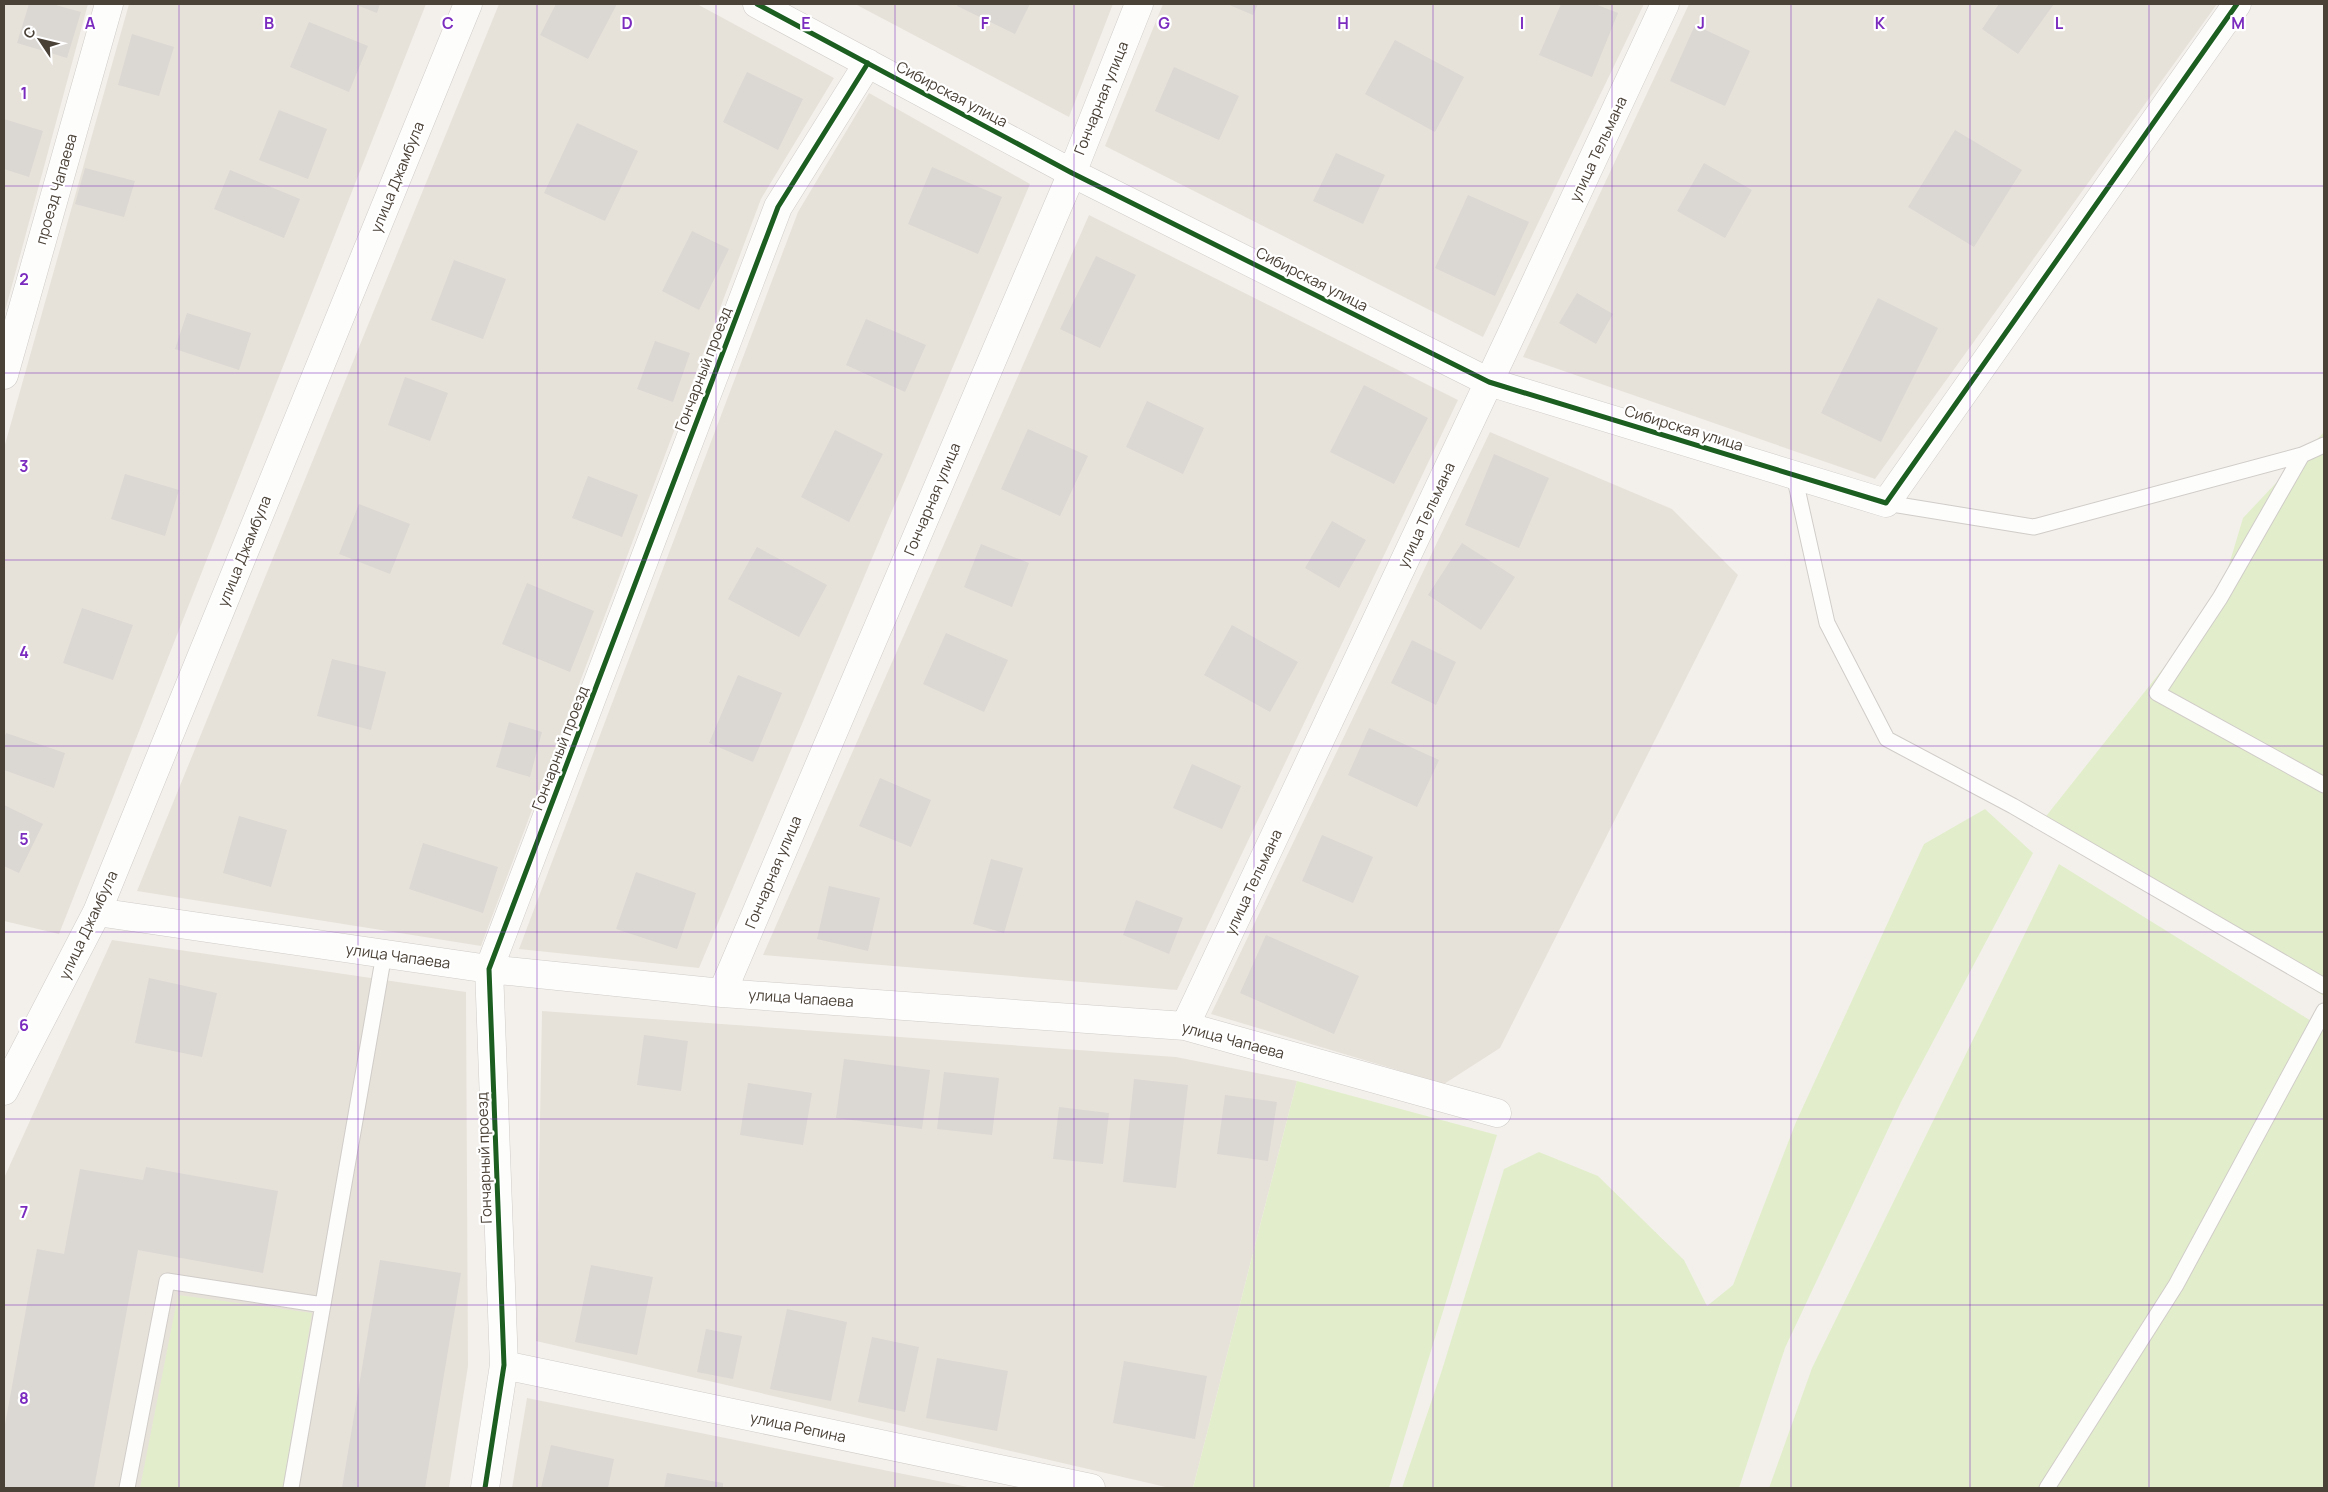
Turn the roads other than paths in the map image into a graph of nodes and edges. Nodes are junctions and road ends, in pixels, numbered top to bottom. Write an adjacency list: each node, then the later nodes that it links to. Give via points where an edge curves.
1 (109, 4): 9 (street, проезд Чапаева)
2 (468, 4): 16 (street, улица Джамбула)
3 (757, 4): 7 (street, Сибирская улица)
4 (1139, 4): 8 (street, Гончарная улица)
5 (1665, 4): 10 (street, улица Тельмана)
6 (2237, 4): 14 (street)
7 (868, 63): 8 (street, Сибирская улица); 18 (street, Гончарный проезд, via 778,207)
8 (1072, 173): 10 (street, Сибирская улица); 20 (street, Гончарная улица)
9 (4, 375)
10 (1489, 382): 13 (street, Сибирская улица); 22 (street, улица Тельмана)
11 (2324, 445): 12 (lane)
12 (2302, 455): 14 (lane, via 2034,527); 15 (lane, via 2220,598 2157,694)
13 (1794, 475): 14 (street, Сибирская улица); 19 (lane, via 1827,623 1887,739 2020,810)
14 (1886, 502)
15 (2324, 785)
16 (97, 912): 17 (street, улица Чапаева); 23 (street, улица Джамбула)
17 (384, 954): 18 (street, улица Чапаева); 25 (lane)
18 (489, 970): 20 (street, улица Чапаева); 26 (street, Гончарный проезд)
19 (2324, 986)
20 (722, 993): 22 (street, улица Чапаева)
21 (2324, 1011): 31 (lane, via 2176,1285)
22 (1185, 1026): 24 (street, улица Чапаева)
23 (4, 1091)
24 (1497, 1113)
25 (323, 1305): 27 (lane, via 167,1280); 28 (lane)
26 (504, 1365): 29 (street, Гончарный проезд); 30 (street, улица Репина)
27 (127, 1488)
28 (292, 1488)
29 (485, 1488)
30 (1091, 1488)
31 (2047, 1488)

